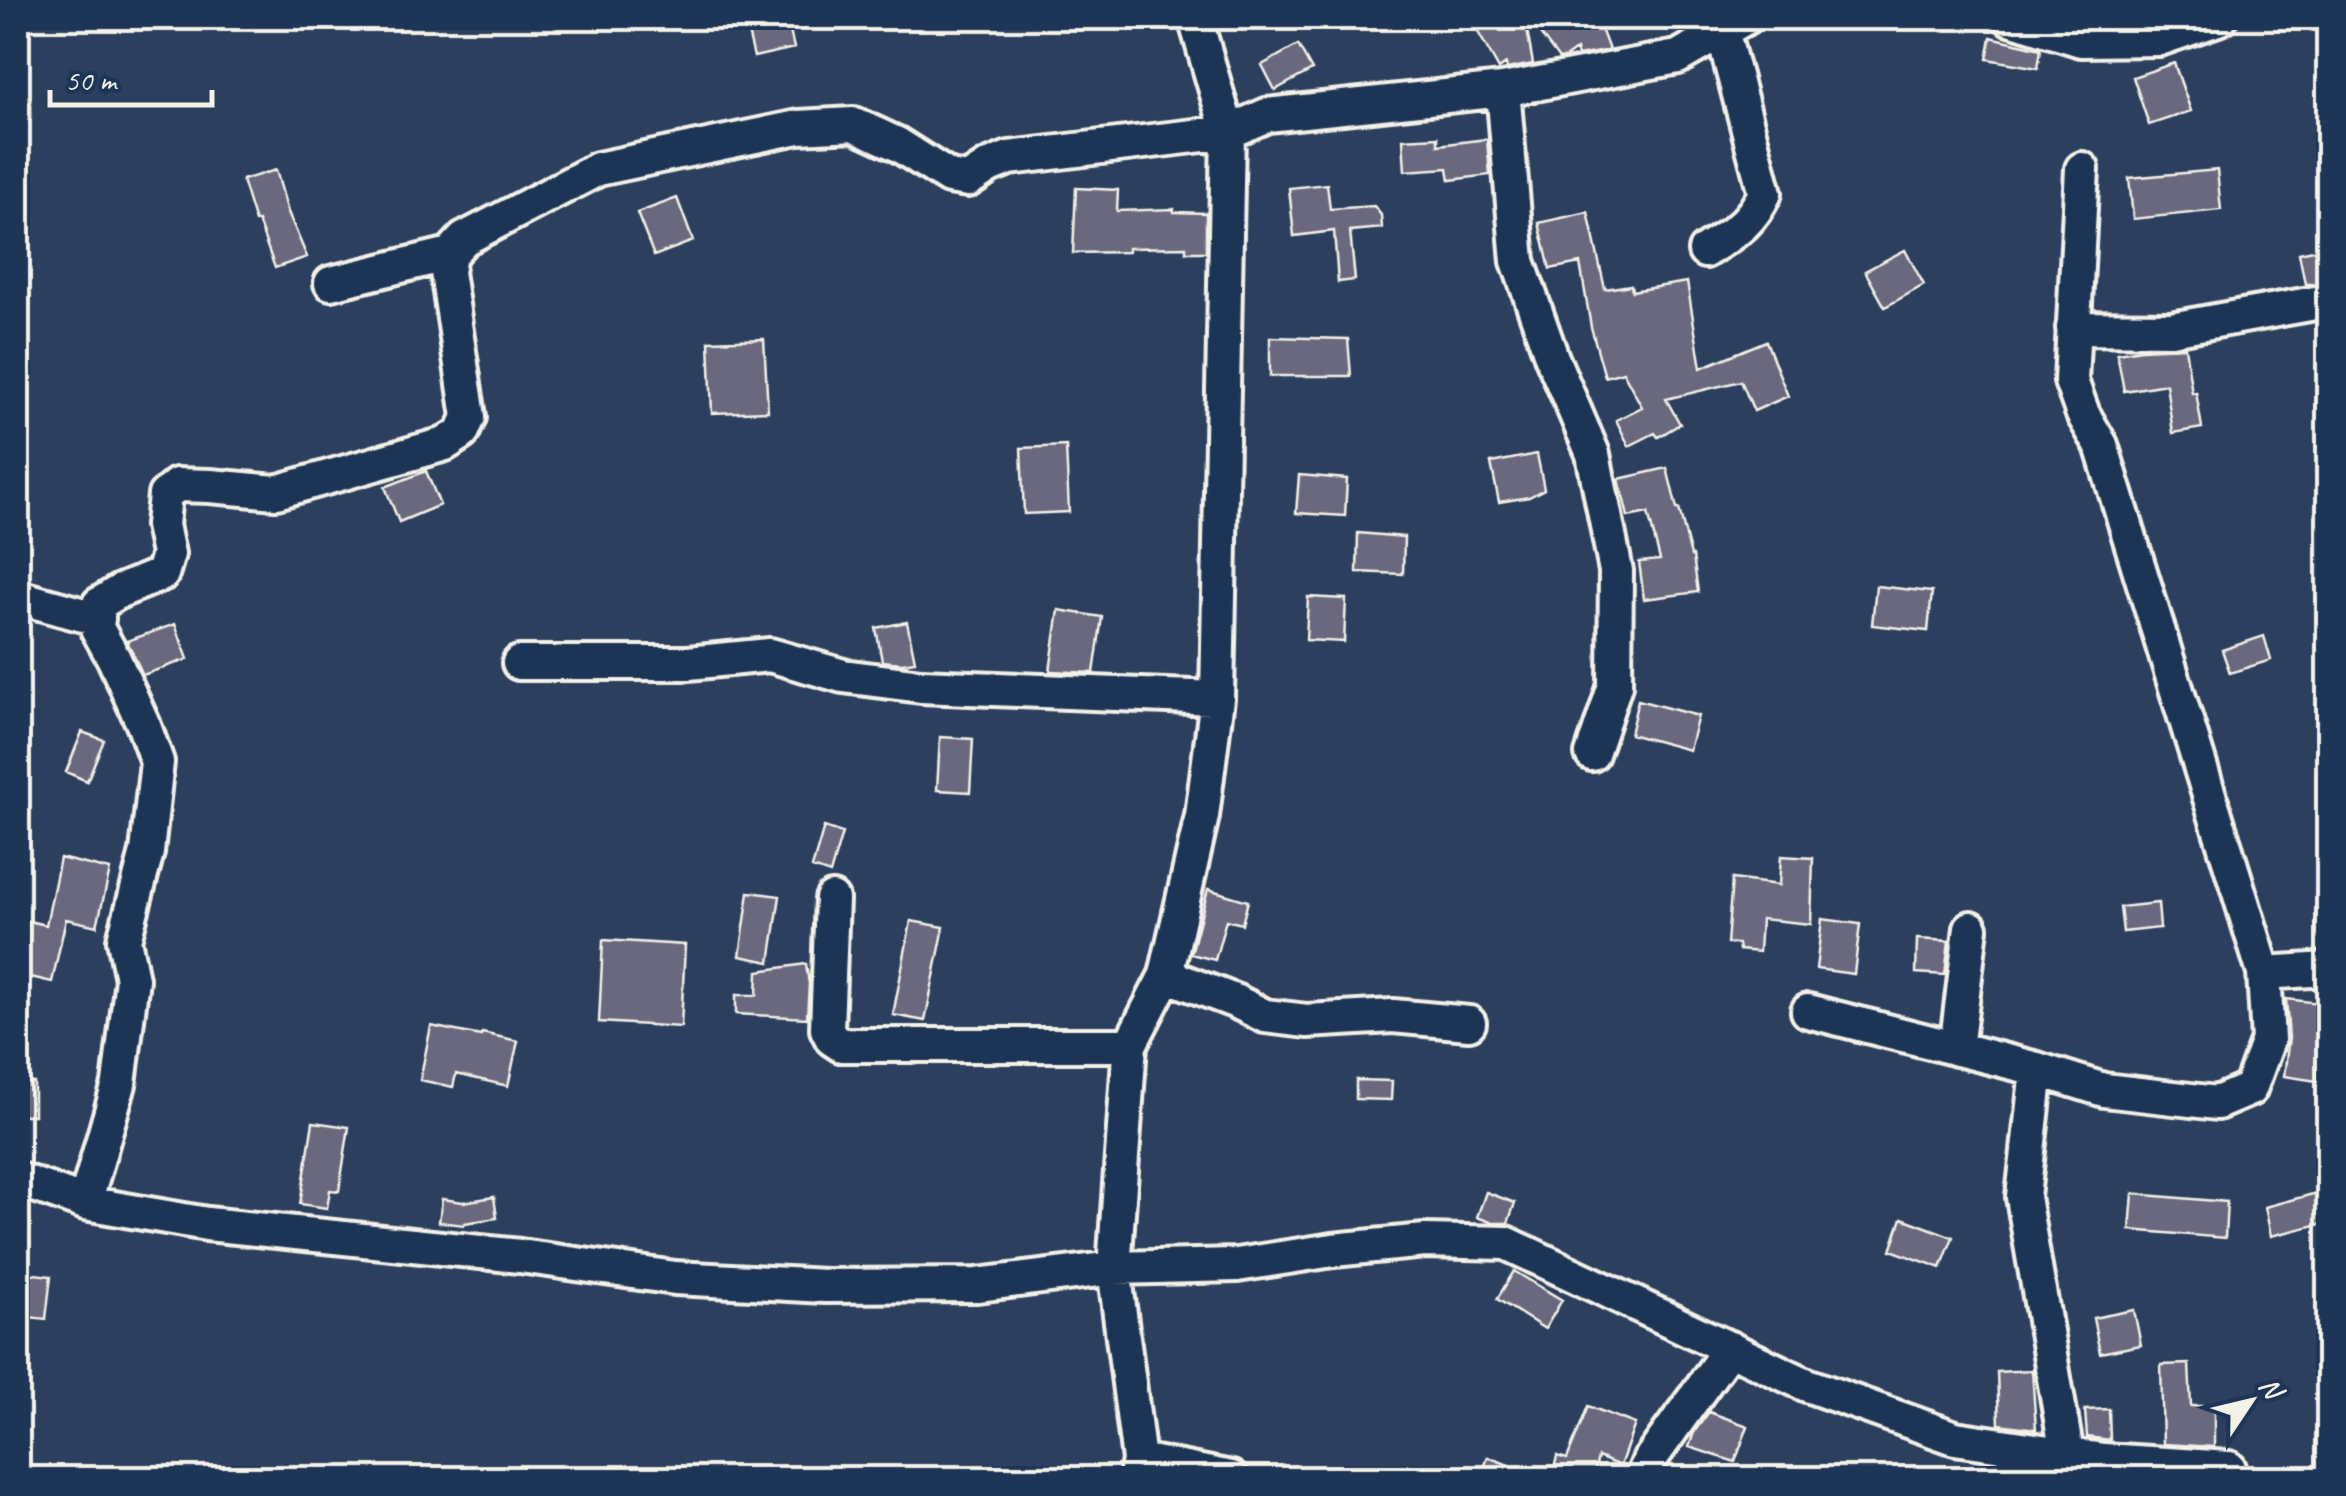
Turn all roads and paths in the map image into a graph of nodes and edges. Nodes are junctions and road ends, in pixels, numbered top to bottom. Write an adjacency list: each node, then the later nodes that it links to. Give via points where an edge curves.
1 (1196, 18): 6 (street)
2 (2010, 18): 3 (street, via 2081,40 2159,39)
3 (2220, 18)
4 (1733, 24): 5 (street, via 1678,56); 8 (street, via 1765,194 1745,225)
5 (1504, 90): 6 (street, via 1267,115); 17 (street, via 1518,261 1593,454 1616,571 1614,686)
6 (1228, 132): 9 (street, via 1010,158 968,180 950,178 854,124 798,127 598,169 464,239); 16 (street)
7 (2082, 170): 12 (street)
8 (1706, 251)
9 (450, 254): 10 (street); 14 (street, via 447,272 469,416 462,433 445,444 276,492 177,485 165,495 168,554 162,574 99,604)
10 (331, 283)
11 (2315, 303): 12 (street, via 2171,329)
12 (2074, 328): 21 (street, via 2071,381 2101,445)
13 (18, 597): 14 (street)
14 (98, 618): 29 (street, via 156,762 147,852 124,940 132,980 120,1084)
15 (519, 663): 16 (street, via 688,663 770,655 843,676 921,686)
16 (1217, 698): 22 (street, via 1202,816)
17 (1592, 754)
18 (832, 900): 25 (street, via 826,1029 841,1046)
19 (1971, 928): 26 (street)
20 (2328, 969): 21 (street)
21 (2264, 973): 27 (street, via 2268,1040 2250,1088 2234,1097 2216,1103 2104,1090)
22 (1166, 976): 24 (street, via 1265,1016); 25 (street)
23 (1808, 1012): 26 (street)
24 (1469, 1023)
25 (1130, 1044): 30 (street)
26 (1956, 1049): 27 (street)
27 (2037, 1069): 32 (street, via 2023,1198)
28 (18, 1180): 29 (street)
29 (85, 1203): 30 (street, via 207,1224 676,1278 977,1285)
30 (1114, 1268): 31 (street, via 1238,1265 1424,1241 1506,1243); 34 (street)
31 (1730, 1348): 32 (street, via 1807,1386 1955,1438); 37 (street)
32 (2067, 1454): 35 (street)
33 (2229, 1468): 35 (street)
34 (1137, 1469): 36 (street)
35 (2097, 1469)
36 (1231, 1478)
37 (1642, 1478)

